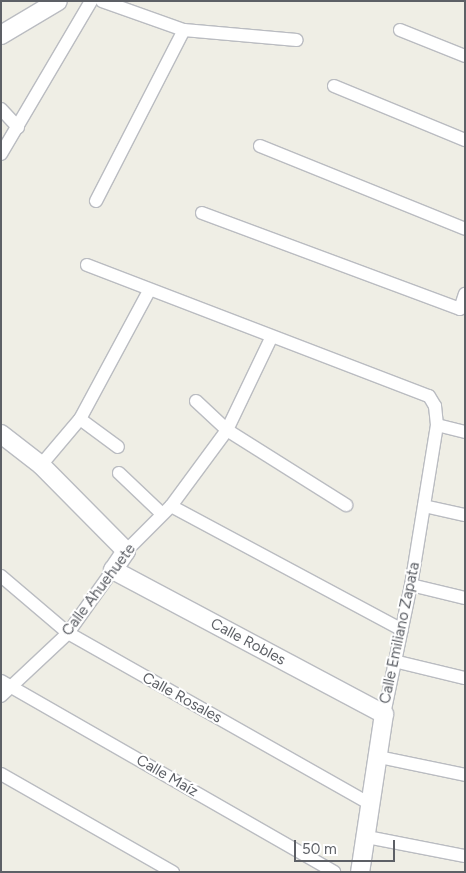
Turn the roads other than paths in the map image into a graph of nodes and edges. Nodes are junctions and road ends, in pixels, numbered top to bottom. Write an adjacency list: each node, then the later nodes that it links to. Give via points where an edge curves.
1 (58, 1): 6 (main road)
2 (91, 1): 11 (street)
3 (102, 1): 4 (street)
4 (184, 30): 7 (street); 15 (street)
5 (400, 30): 8 (street)
6 (1, 35)
7 (297, 40)
8 (465, 56)
9 (334, 86): 12 (street)
10 (1, 109): 11 (street)
11 (18, 127): 14 (street)
12 (465, 140)
13 (260, 146): 17 (street)
14 (1, 154)
15 (96, 201)
16 (202, 213): 20 (street, via 460,309)
17 (465, 229)
18 (87, 265): 19 (street)
19 (149, 291): 21 (street); 23 (street)
20 (465, 294)
21 (271, 338): 24 (street, Calle Emiliano Zapata, via 429,396 435,406); 25 (street, Calle Ahuehuete)
22 (196, 401): 25 (street)
23 (80, 419): 28 (street); 29 (street)
24 (437, 425): 26 (street); 32 (street, Calle Emiliano Zapata)
25 (227, 430): 31 (street); 33 (street, Calle Ahuehuete)
26 (465, 432)
27 (1, 434): 29 (main road)
28 (118, 447)
29 (41, 465): 35 (main road)
30 (119, 473): 33 (street)
31 (346, 505)
32 (424, 506): 34 (street); 38 (street, Calle Emiliano Zapata)
33 (166, 510): 35 (street, Calle Ahuehuete); 40 (street)
34 (465, 515)
35 (126, 551): 36 (main road, Calle Ahuehuete)
36 (113, 570): 41 (street, Calle Ahuehuete); 47 (main road, Calle Robles)
37 (1, 576): 41 (street, Calle Rosales)
38 (411, 585): 39 (street); 40 (street, Calle Emiliano Zapata)
39 (465, 598)
40 (402, 630): 42 (street, Calle Emiliano Zapata)
41 (68, 634): 45 (street, Calle Ahuehuete); 51 (street, Calle Rosales)
42 (394, 661): 43 (street); 47 (street, Calle Emiliano Zapata)
43 (465, 678)
44 (1, 681): 45 (street, Calle Maíz)
45 (14, 688): 46 (street, Calle Ahuehuete); 55 (street, Calle Maíz)
46 (1, 696)
47 (384, 714): 48 (main road, Calle Emiliano Zapata)
48 (379, 757): 50 (street); 51 (main road, Calle Emiliano Zapata)
49 (1, 774): 54 (street)
50 (465, 774)
51 (372, 805): 52 (main road, Calle Emiliano Zapata)
52 (366, 837): 53 (street); 56 (main road, Calle Emiliano Zapata)
53 (465, 856)
54 (173, 872)
55 (334, 872)
56 (360, 872)

